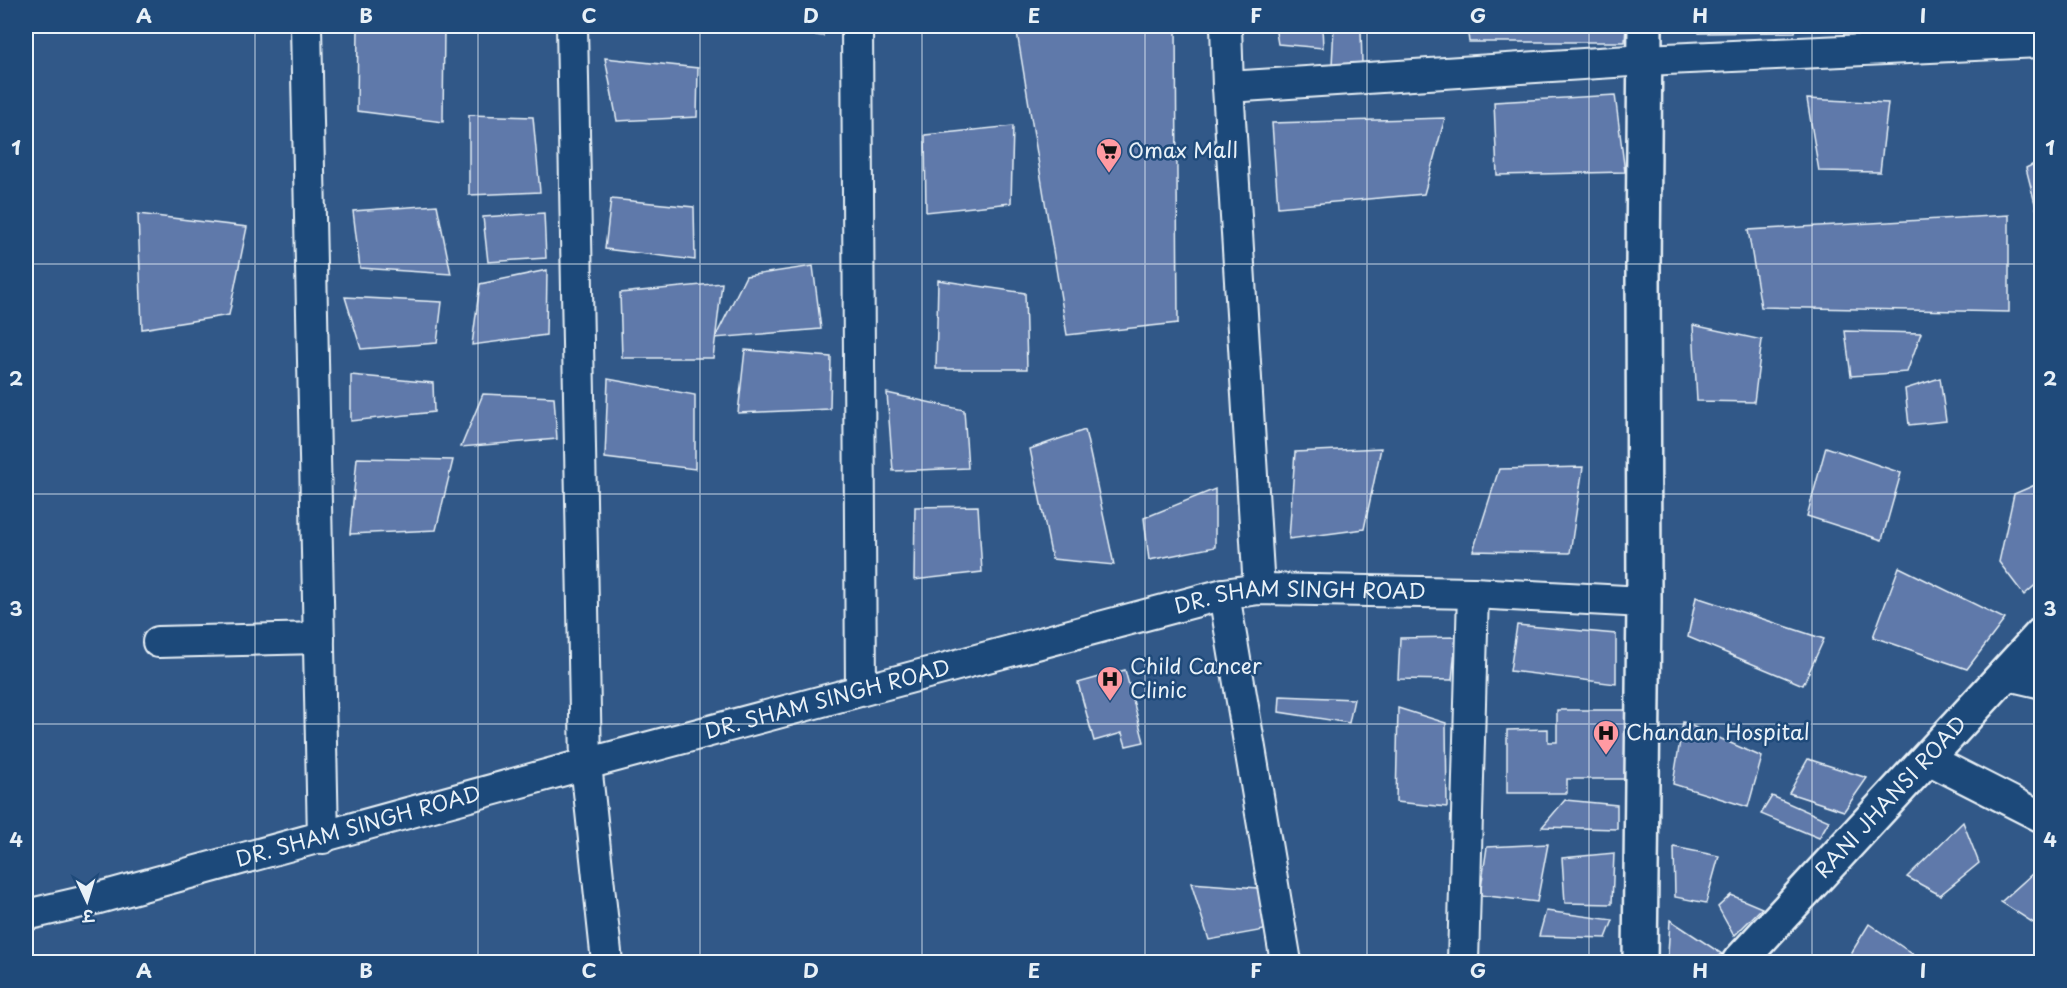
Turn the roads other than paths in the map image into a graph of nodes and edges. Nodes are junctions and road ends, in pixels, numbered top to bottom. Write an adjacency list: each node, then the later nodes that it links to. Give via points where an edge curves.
1 (306, 26): 14 (street)
2 (572, 26): 20 (street)
3 (857, 26): 18 (street)
4 (1226, 26): 8 (street)
5 (1645, 26): 7 (street)
6 (2042, 42): 7 (street)
7 (1645, 60): 8 (street); 12 (street)
8 (1228, 87): 9 (street)
9 (1259, 589): 10 (street, DR. SHAM SINGH ROAD); 11 (street, DR. SHAM SINGH ROAD)
10 (1473, 593): 12 (street, DR. SHAM SINGH ROAD); 26 (street)
11 (1224, 594): 18 (street, DR. SHAM SINGH ROAD); 25 (street)
12 (1644, 602): 27 (street)
13 (2042, 634): 16 (street, RANI JHANSI ROAD)
14 (319, 638): 15 (street); 22 (street)
15 (158, 642)
16 (2003, 674): 17 (street); 19 (street, RANI JHANSI ROAD)
17 (2042, 683)
18 (861, 690): 20 (street, DR. SHAM SINGH ROAD)
19 (1926, 758): 21 (street); 28 (street, RANI JHANSI ROAD)
20 (586, 764): 22 (street, DR. SHAM SINGH ROAD); 24 (street)
21 (2042, 817)
22 (323, 838): 23 (street, DR. SHAM SINGH ROAD)
23 (26, 915)
24 (607, 963)
25 (1286, 963)
26 (1463, 963)
27 (1640, 963)
28 (1739, 963)

